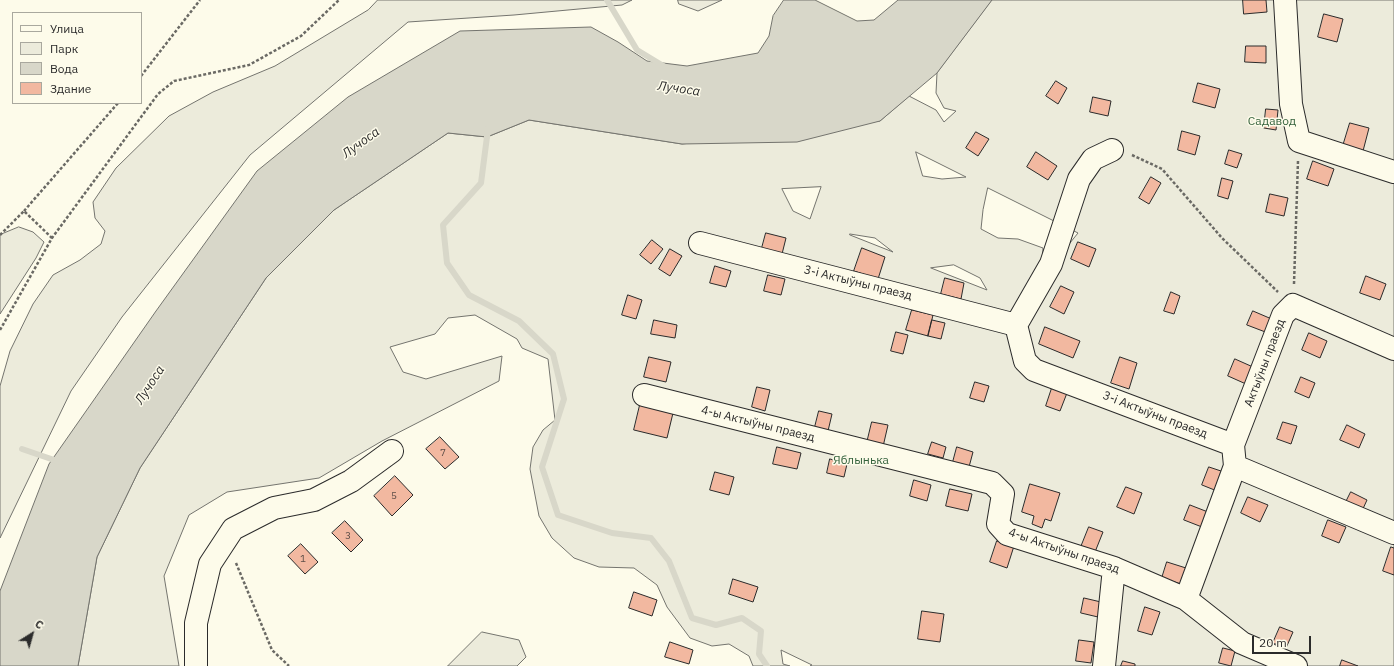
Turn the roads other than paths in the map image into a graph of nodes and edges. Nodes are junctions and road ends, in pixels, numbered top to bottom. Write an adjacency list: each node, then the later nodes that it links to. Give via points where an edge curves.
1 (1285, 0): 3 (street, via 1291,104 1299,141)
2 (1112, 150): 5 (street, via 1093,159 1079,179 1051,264)
3 (1394, 172)
4 (700, 242): 5 (street, 3-і Актыўны праезд)
5 (1016, 325): 9 (street, 3-і Актыўны праезд, via 1026,361 1034,370)
6 (1394, 349): 9 (street, Актыўны праезд, via 1293,305 1283,315)
7 (644, 396): 11 (street, 4-ы Актыўны праезд, via 992,483 1003,494 998,524 1007,534)
8 (392, 451): 13 (street, via 351,481 314,500 274,508 228,537 210,564 196,623)
9 (1234, 455): 10 (street, 3-і Актыўны праезд); 12 (street, Актыўны праезд)
10 (1394, 533)
11 (1114, 568): 12 (street, 4-ы Актыўны праезд); 14 (street)
12 (1186, 600): 15 (street, 4-ы Актыўны праезд, via 1242,643)
13 (196, 666)
14 (1104, 666)
15 (1296, 666)

